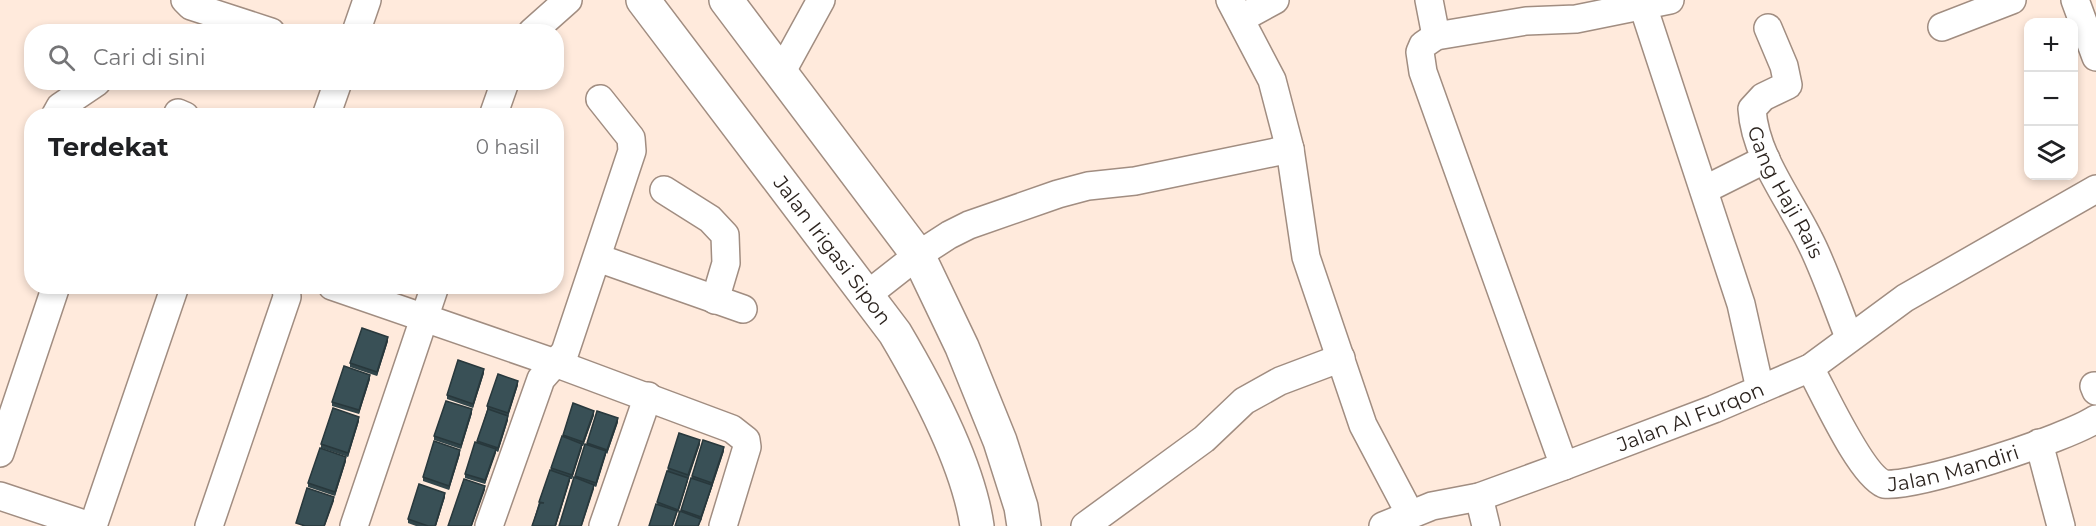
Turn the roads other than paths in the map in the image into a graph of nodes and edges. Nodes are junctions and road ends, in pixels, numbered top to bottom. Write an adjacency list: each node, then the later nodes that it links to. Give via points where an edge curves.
1 (184, 0): 14 (street, via 191,6)
2 (367, 0): 15 (street)
3 (568, 0): 16 (street)
4 (643, 0): 36 (street, Jalan Irigasi Sipon)
5 (726, 0): 21 (street)
6 (820, 0): 21 (street)
7 (1275, 0): 13 (street)
8 (1429, 0): 19 (street)
9 (1670, 0): 12 (street)
10 (2012, 0): 17 (street)
11 (2075, 0): 20 (street)
12 (1643, 6): 19 (street, via 1576,19 1526,21); 33 (street)
13 (1236, 9): 29 (street, via 1272,80)
14 (246, 24)
15 (359, 24)
16 (541, 24)
17 (1942, 27)
18 (1768, 28): 30 (street, Gang Haji Rais, via 1788,85 1763,97 1752,109)
19 (1436, 36): 54 (street, via 1420,52 1423,72)
20 (2096, 57)
21 (781, 73): 34 (street)
22 (85, 90): 26 (street)
23 (335, 90): 27 (street)
24 (502, 90): 28 (street)
25 (600, 99): 35 (street, via 634,144)
26 (60, 108)
27 (329, 108)
28 (497, 108)
29 (1290, 149): 34 (street, via 1058,194 969,225); 46 (street, via 1306,257)
30 (1766, 159): 33 (street); 45 (street, Gang Haji Rais, via 1810,241)
31 (2096, 189): 45 (street, Jalan Al Furqon, via 1905,298)
32 (664, 190): 42 (street, via 710,219 724,235 726,263)
33 (1704, 190): 49 (street, via 1741,304)
34 (915, 257): 36 (street); 57 (street, via 962,347 1000,441)
35 (598, 258): 42 (street); 47 (street, via 565,352)
36 (870, 293): 59 (street, Jalan Irigasi Sipon, via 927,386)
37 (53, 294): 53 (street)
38 (172, 294): 60 (street)
39 (287, 294): 61 (street)
40 (355, 294): 44 (street)
41 (432, 294): 44 (street)
42 (715, 300): 43 (street)
43 (743, 309)
44 (424, 318): 47 (street); 62 (street)
45 (1849, 337): 48 (street, Jalan Al Furqon)
46 (1341, 358): 58 (street, via 1363,425); 66 (street, via 1280,381 1244,401 1204,439)
47 (555, 363): 50 (street); 63 (street, via 541,379)
48 (1810, 368): 49 (street, Jalan Al Furqon); 52 (street, Jalan Mandiri, via 1856,452 1884,484 1930,477)
49 (1760, 389): 54 (street, Jalan Al Furqon)
50 (648, 396): 64 (street); 65 (street, via 732,429 746,440 746,455)
51 (2096, 419): 52 (street)
52 (2039, 443): 69 (street, Jalan Mandiri)
53 (0, 453)
54 (1564, 466): 56 (street, Jalan Al Furqon)
55 (0, 496): 60 (street)
56 (1479, 497): 58 (street, Jalan Al Furqon); 68 (street)
57 (1020, 514): 59 (street)
58 (1410, 514): 67 (street, Jalan Al Furqon)
59 (978, 520)
60 (92, 526)
61 (208, 526)
62 (354, 526)
63 (489, 526)
64 (603, 526)
65 (723, 526)
66 (1085, 526)
67 (1383, 526)
68 (1486, 526)
69 (2061, 526)

